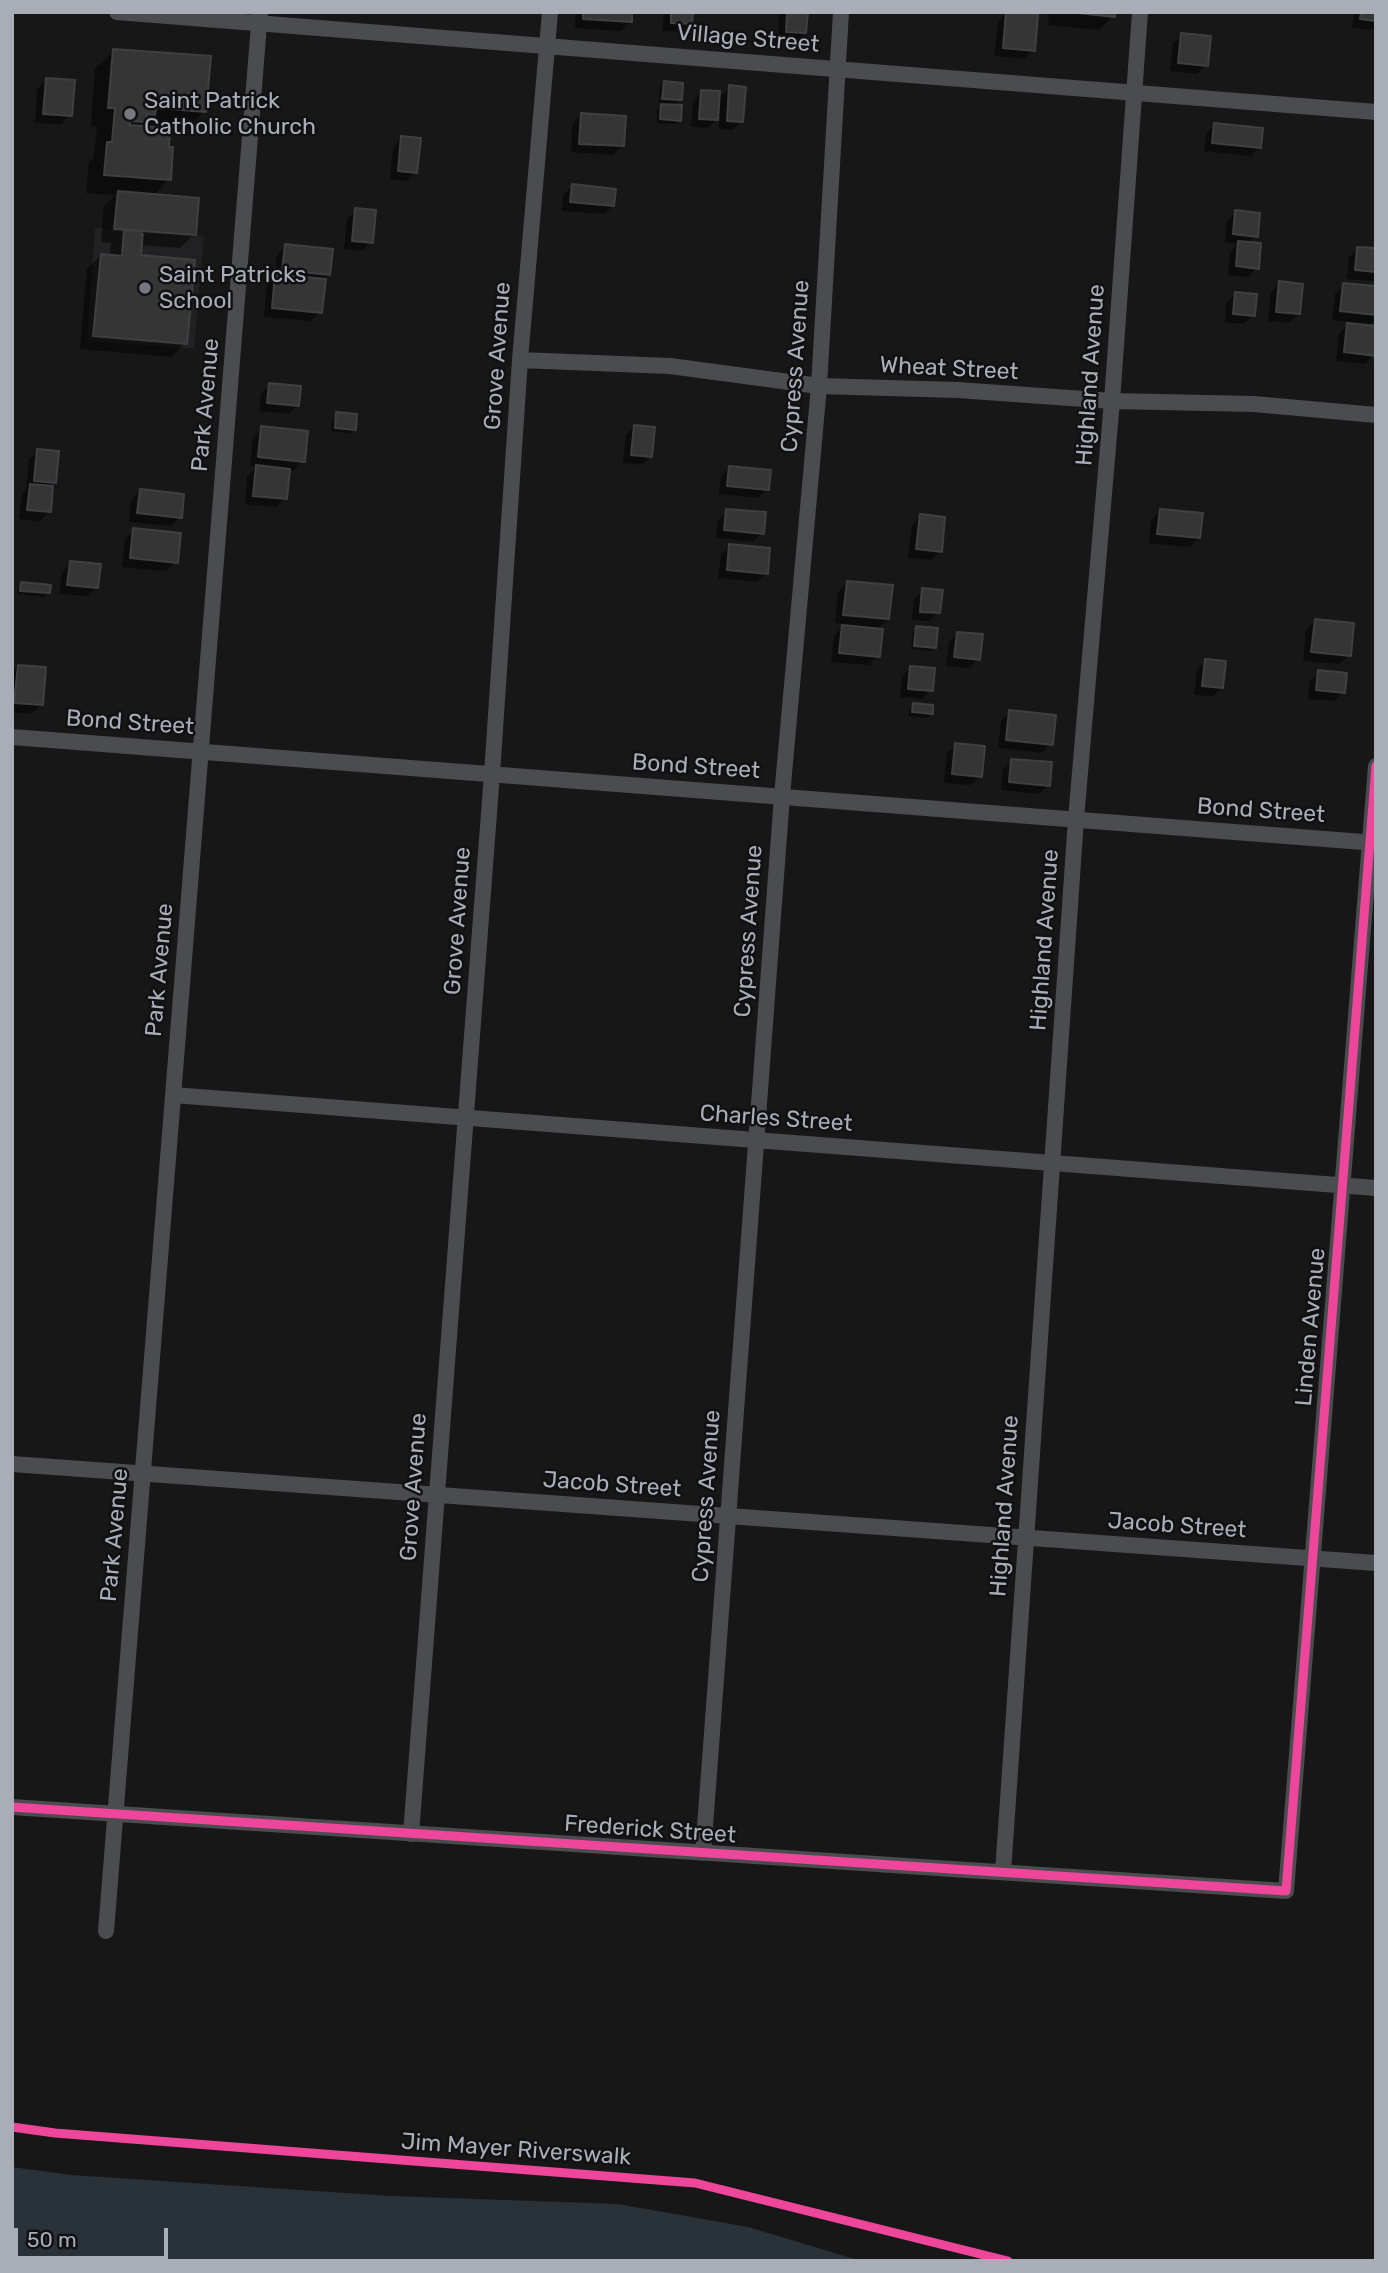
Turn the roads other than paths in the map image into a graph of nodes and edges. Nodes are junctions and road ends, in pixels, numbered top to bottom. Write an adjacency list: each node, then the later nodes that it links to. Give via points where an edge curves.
1 (117, 12): 5 (street, Village Street)
2 (550, 12): 6 (street, Grove Avenue)
3 (841, 12): 7 (street, Cypress Avenue)
4 (1140, 12): 8 (street, Highland Avenue)
5 (260, 18): 6 (street, Village Street); 15 (street, Park Avenue)
6 (548, 46): 7 (street, Village Street); 10 (street, Grove Avenue)
7 (836, 69): 8 (street, Village Street); 11 (street, Cypress Avenue)
8 (1134, 93): 9 (street, Village Street); 12 (street, Highland Avenue)
9 (1376, 112)
10 (520, 360): 11 (street, Wheat Street, via 670,366); 17 (street, Grove Avenue)
11 (819, 386): 12 (street, Wheat Street); 18 (street, Cypress Avenue)
12 (1112, 401): 13 (street, Wheat Street, via 1254,404); 19 (street, Highland Avenue)
13 (1376, 415)
14 (12, 737): 15 (street, Bond Street)
15 (201, 751): 17 (street, Bond Street); 21 (street, Park Avenue)
16 (1376, 765): 20 (street, Linden Avenue)
17 (492, 774): 18 (street, Bond Street); 22 (street, Grove Avenue)
18 (782, 796): 19 (street, Bond Street); 23 (street, Cypress Avenue)
19 (1076, 819): 20 (street, Bond Street); 24 (street, Highland Avenue)
20 (1373, 842): 25 (street, Linden Avenue)
21 (173, 1094): 22 (street, Charles Street); 28 (street, Park Avenue)
22 (466, 1117): 23 (street, Charles Street); 29 (street, Grove Avenue)
23 (757, 1140): 24 (street, Charles Street); 30 (street, Cypress Avenue)
24 (1052, 1163): 25 (street, Charles Street); 31 (street, Highland Avenue)
25 (1342, 1186): 26 (street, Charles Street); 32 (street, Linden Avenue)
26 (1376, 1188)
27 (12, 1464): 28 (street, Jacob Street)
28 (143, 1473): 29 (street, Jacob Street); 35 (street, Park Avenue)
29 (437, 1495): 30 (street, Jacob Street); 36 (street, Grove Avenue)
30 (729, 1516): 31 (street, Jacob Street); 37 (street, Cypress Avenue)
31 (1026, 1538): 32 (street, Jacob Street); 38 (street, Highland Avenue)
32 (1312, 1558): 33 (street, Jacob Street); 39 (street, Linden Avenue)
33 (1376, 1563)
34 (12, 1807): 35 (street, Frederick Street)
35 (115, 1814): 36 (street, Frederick Street); 40 (street, Park Avenue)
36 (411, 1834): 37 (street, Frederick Street)
37 (704, 1853): 38 (street, Frederick Street)
38 (1003, 1872): 39 (street, Frederick Street)
39 (1286, 1891)
40 (106, 1931)

